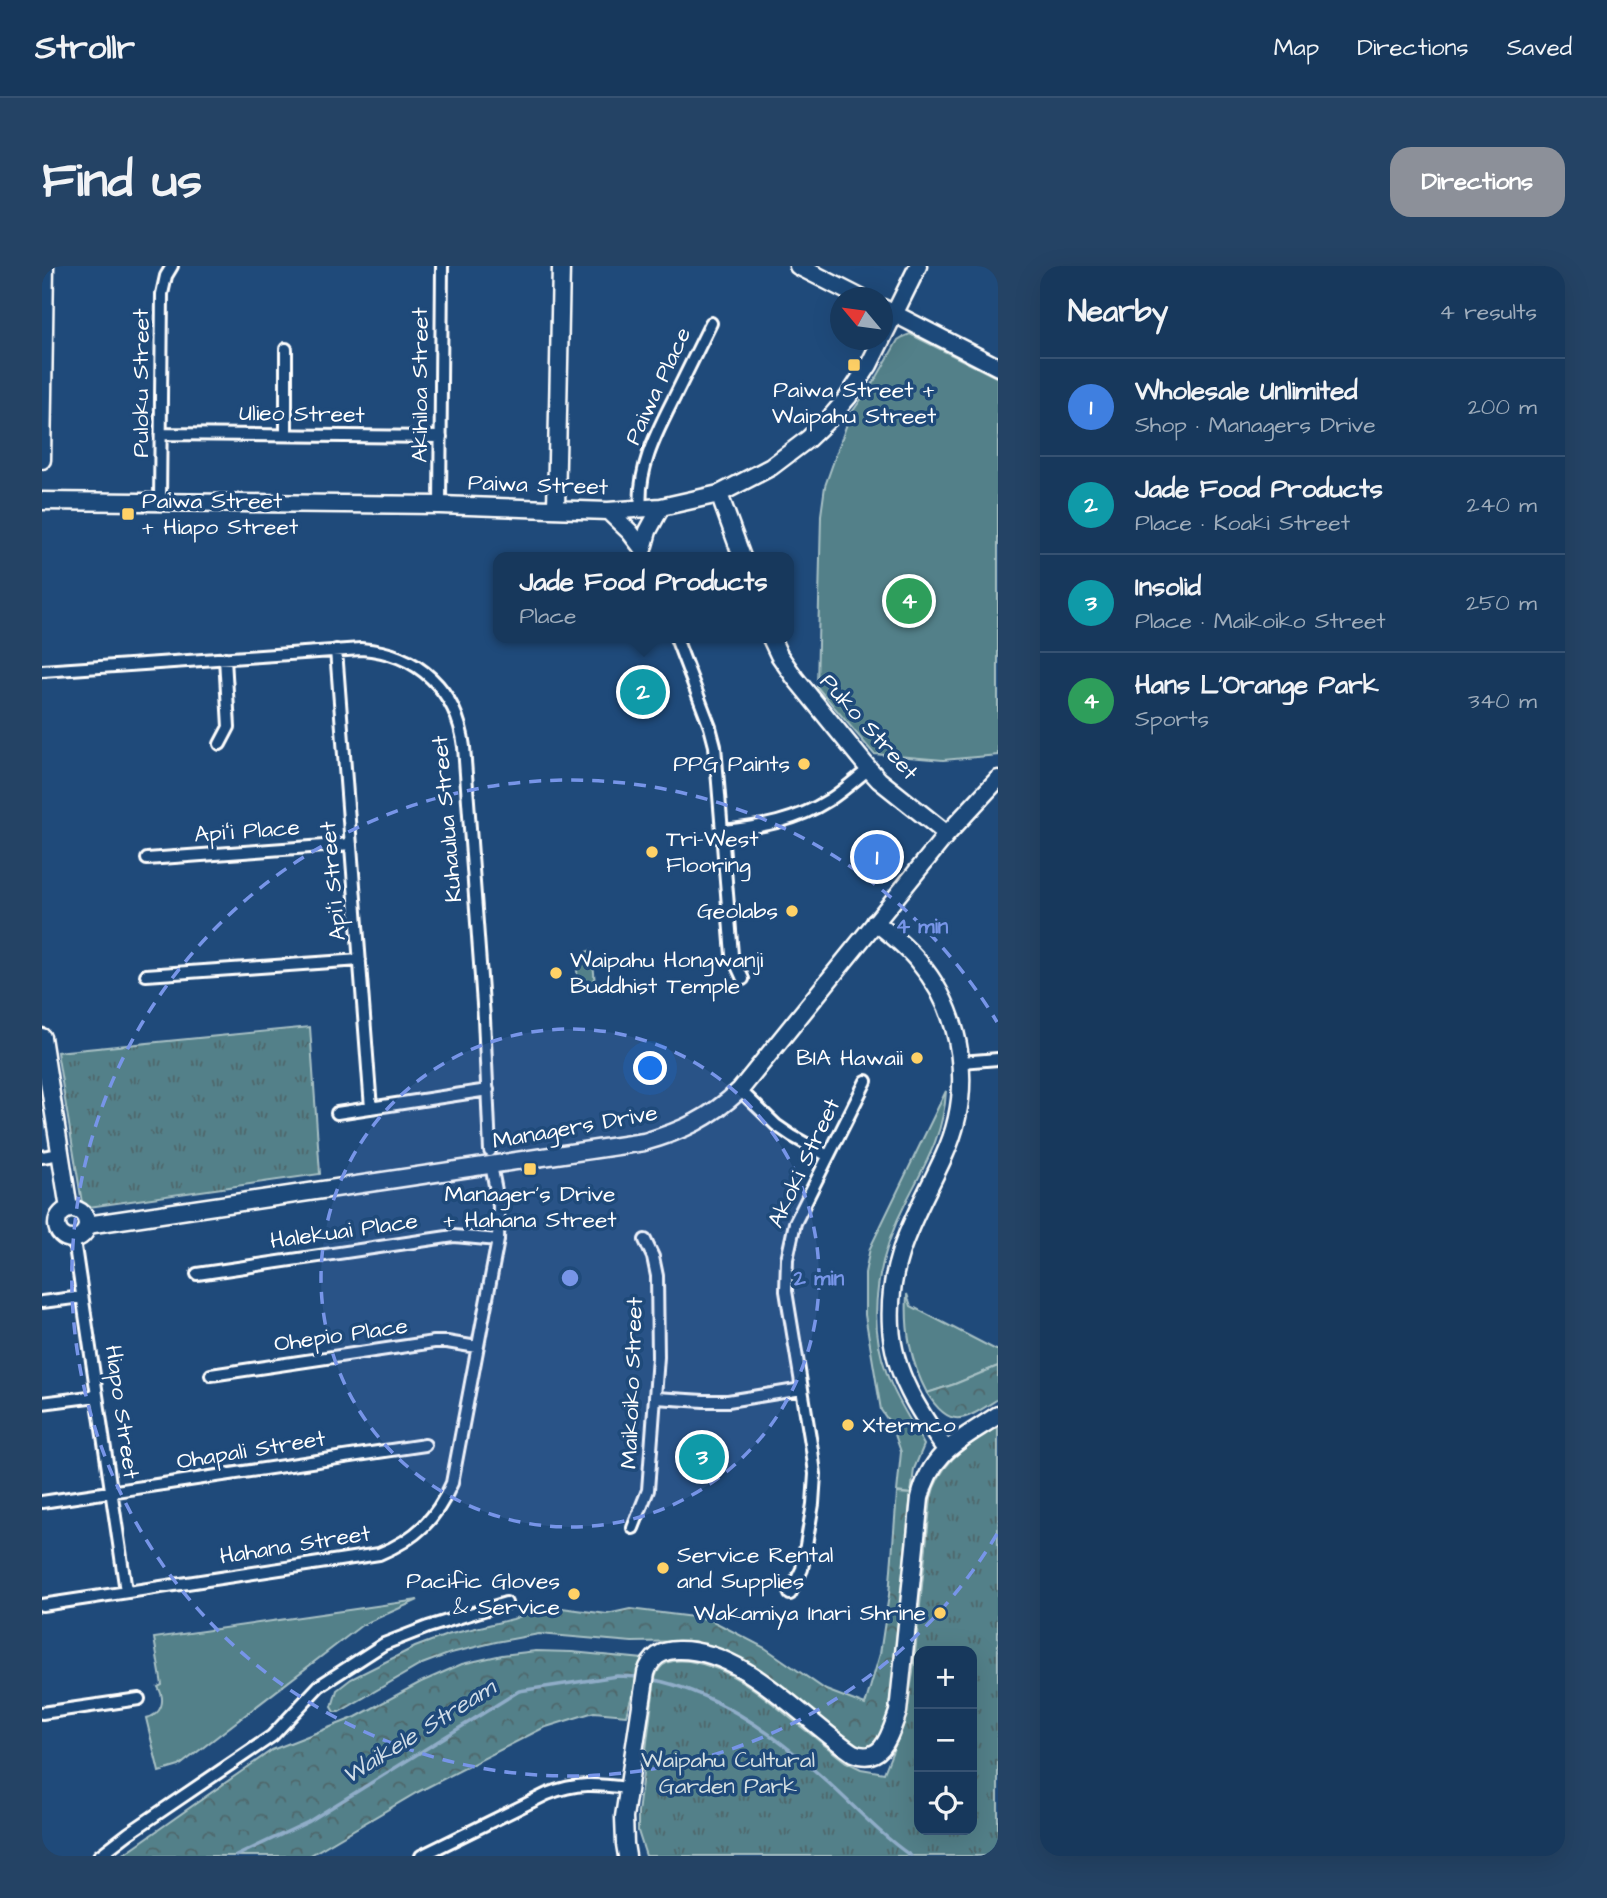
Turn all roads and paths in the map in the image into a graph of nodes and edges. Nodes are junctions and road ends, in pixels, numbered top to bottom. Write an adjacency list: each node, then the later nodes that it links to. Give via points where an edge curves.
1 (45, 266): 17 (street)
2 (173, 266): 14 (street, Puloku Street, via 162,294)
3 (442, 266): 16 (street, Akihiloa Street)
4 (561, 266): 23 (street)
5 (798, 266): 7 (street)
6 (918, 266): 8 (street, Paiwa Street)
7 (839, 287)
8 (893, 306)
9 (893, 314): 13 (street)
10 (711, 323): 24 (street, Paiwa Place, via 648,454 640,489)
11 (286, 349): 15 (street)
12 (873, 350): 18 (street, Paiwa Street, via 859,383 830,419 771,467)
13 (998, 367)
14 (162, 434): 15 (street, Ulieo Street); 20 (street, Puloku Street)
15 (286, 435): 16 (street, Ulieo Street)
16 (442, 437): 21 (street, Akihiloa Street)
17 (42, 460)
18 (719, 494): 22 (street, Paiwa Street); 28 (street)
19 (42, 501): 20 (street, Paiwa Street)
20 (160, 502): 21 (street, Paiwa Street)
21 (440, 505): 23 (street, Paiwa Street)
22 (661, 507): 24 (street, Paiwa Street); 27 (street, via 648,531)
23 (556, 508): 25 (street, Paiwa Street)
24 (641, 509): 25 (street, Paiwa Street)
25 (608, 511): 26 (street)
26 (643, 552)
27 (644, 552)
28 (740, 552)
29 (678, 643): 37 (street, via 715,746)
30 (773, 643): 35 (street, Puko Street, via 795,678)
31 (336, 650): 32 (street, Kuhaulua Street); 39 (street, Apiʻi Street); 49 (street, Kuhaulua Street, via 371,650 409,662 441,688 458,720 464,747)
32 (225, 658): 33 (street, Kuhaulua Street); 34 (street, via 229,727)
33 (42, 671)
34 (220, 744)
35 (869, 769): 37 (street, via 801,815); 38 (street, Puko Street)
36 (998, 779): 38 (street, Managers Drive)
37 (723, 831): 44 (street, via 732,955)
38 (947, 834): 41 (street, Managers Drive)
39 (351, 844): 40 (street, Apiʻi Place); 42 (street, Apiʻi Street)
40 (147, 859)
41 (875, 922): 47 (street, via 917,959 937,987 953,1023); 50 (street, Managers Drive)
42 (360, 960): 43 (street); 51 (street, Apiʻi Street)
43 (146, 975)
44 (743, 979)
45 (42, 1037): 53 (street)
46 (998, 1059): 47 (street)
47 (961, 1062): 74 (street, via 954,1132 898,1255 891,1299 900,1371)
48 (866, 1081): 54 (street, Akoki Street)
49 (488, 1090): 51 (street); 56 (street, Kuhaulua Street)
50 (740, 1090): 54 (street, via 776,1125); 56 (street, Managers Drive, via 706,1117 668,1136)
51 (371, 1108): 52 (street)
52 (337, 1113)
53 (61, 1154): 55 (street); 57 (street)
54 (828, 1156): 68 (street, Akoki Street, via 795,1223 787,1259 786,1291)
55 (42, 1157)
56 (490, 1158): 58 (street, Managers Drive); 61 (street, Hahana Street, via 499,1206)
57 (69, 1209): 58 (street, via 82,1213); 59 (street)
58 (87, 1224): 60 (street, via 85,1233)
59 (49, 1227): 60 (street)
60 (74, 1240): 64 (street, Hiapo Street)
61 (498, 1240): 63 (street, Halekuai Place, via 454,1236); 66 (street, Hahana Street)
62 (645, 1240): 70 (street, Maikoiko Street, via 657,1276)
63 (197, 1274)
64 (82, 1297): 65 (street); 69 (street, Hiapo Street)
65 (42, 1302)
66 (477, 1347): 67 (street, Ohepio Place, via 434,1342); 78 (street, Hahana Street, via 452,1483 436,1513 405,1542 379,1554)
67 (211, 1375)
68 (802, 1389): 70 (street, via 728,1401); 79 (street, Akoki Street, via 815,1488 802,1569)
69 (97, 1396): 71 (street); 75 (street, Hiapo Street)
70 (656, 1398): 77 (street, Maikoiko Street, via 648,1490)
71 (42, 1403)
72 (998, 1415): 74 (street)
73 (425, 1446): 75 (street, Ohapali Street)
74 (946, 1450): 84 (street, via 929,1472 922,1491 898,1712 888,1739 876,1753 853,1753 741,1669 686,1650 668,1651 648,1664)
75 (111, 1492): 76 (street, Ohapali Street); 78 (street, Hiapo Street)
76 (42, 1502)
77 (633, 1528)
78 (126, 1591): 81 (street, Hahana Street)
79 (790, 1594)
80 (506, 1603): 85 (street, via 384,1644 319,1686 272,1736)
81 (42, 1605)
82 (139, 1699): 83 (street)
83 (42, 1713)
84 (628, 1788): 86 (street, via 566,1787); 87 (street)
85 (99, 1856)
86 (421, 1856)
87 (627, 1856)

